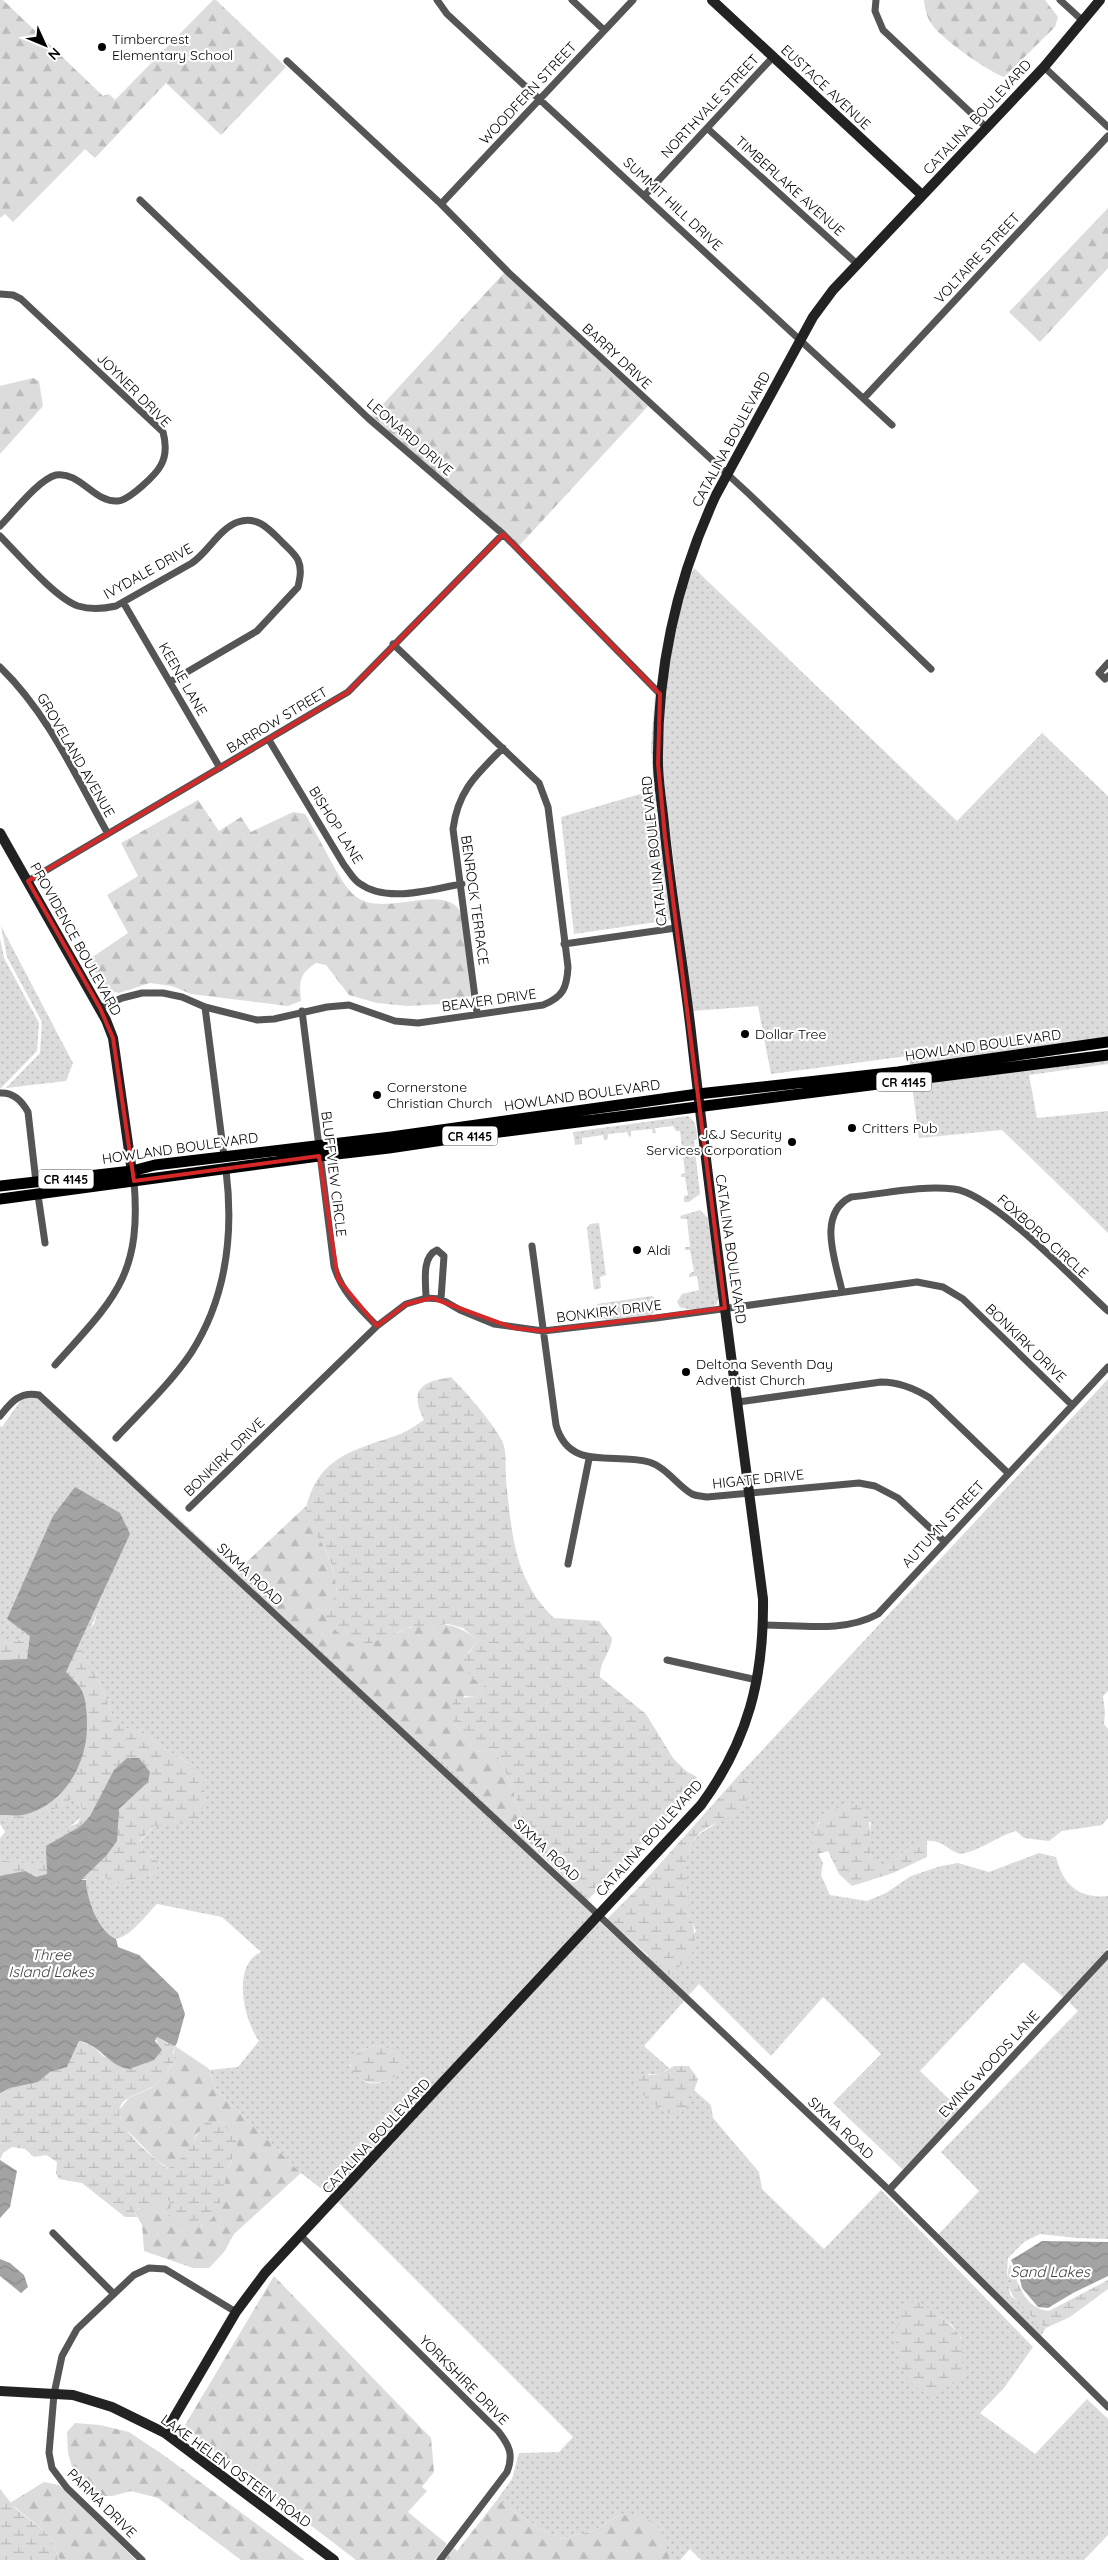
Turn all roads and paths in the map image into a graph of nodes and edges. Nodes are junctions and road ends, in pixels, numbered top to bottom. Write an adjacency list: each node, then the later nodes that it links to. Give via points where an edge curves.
1 (438, 0): 13 (street, SUMMIT HILL DRIVE, via 446,14)
2 (572, 0): 9 (street)
3 (633, 0): 9 (street, WOODFERN STREET)
4 (712, 0): 10 (street, EUSTACE AVENUE)
5 (876, 0): 14 (street, via 875,10 882,30)
6 (1060, 0): 8 (street)
7 (1100, 0): 8 (street, CATALINA BOULEVARD)
8 (1084, 21): 12 (street, CATALINA BOULEVARD)
9 (604, 30): 13 (street, WOODFERN STREET)
10 (773, 57): 16 (street, NORTHVALE STREET); 19 (street, EUSTACE AVENUE)
11 (287, 61): 21 (street, BARRY DRIVE)
12 (1044, 67): 14 (street, CATALINA BOULEVARD); 15 (street)
13 (540, 98): 18 (street, SUMMIT HILL DRIVE); 21 (street, WOODFERN STREET)
14 (986, 127): 19 (street, CATALINA BOULEVARD)
15 (1108, 127)
16 (707, 128): 18 (street, NORTHVALE STREET); 22 (street, TIMBERLAKE AVENUE)
17 (1108, 136): 25 (street, VOLTAIRE STREET)
18 (645, 195): 24 (street, SUMMIT HILL DRIVE)
19 (922, 195): 22 (street, CATALINA BOULEVARD)
20 (140, 200): 29 (street, LEONARD DRIVE, via 368,418)
21 (441, 204): 27 (street, BARRY DRIVE, via 509,273)
22 (856, 263): 24 (street, CATALINA BOULEVARD, via 828,296)
23 (0, 294): 28 (street, JOYNER DRIVE, via 21,299 163,432 166,442 161,466 130,497 111,500 75,479 54,476 43,482)
24 (800, 340): 25 (street, SUMMIT HILL DRIVE); 27 (street, CATALINA BOULEVARD)
25 (864, 398): 26 (street, SUMMIT HILL DRIVE)
26 (892, 425)
27 (727, 474): 35 (street, BARRY DRIVE); 38 (street, CATALINA BOULEVARD, via 688,564 671,627)
28 (0, 526)
29 (502, 534): 32 (street, BARROW STREET); 38 (street, LEONARD DRIVE)
30 (0, 536): 31 (street, IVYDALE DRIVE, via 62,597 76,605 104,609)
31 (123, 602): 37 (street, KEENE LANE); 37 (street, IVYDALE DRIVE, via 198,559 228,528 246,520 266,526 298,560 298,587 257,631)
32 (393, 644): 39 (street, BARROW STREET, via 348,692); 40 (street, BEAVER DRIVE)
33 (1108, 663): 36 (street, via 1099,673 1105,679)
34 (0, 668): 43 (street, GROVELAND AVENUE, via 41,715)
35 (931, 669)
36 (1108, 676)
37 (170, 682): 41 (street, KEENE LANE)
38 (660, 694): 46 (street, CATALINA BOULEVARD, via 658,764)
39 (269, 740): 41 (street, BARROW STREET); 45 (street, BISHOP LANE, via 344,865 358,882 371,890 393,894)
40 (503, 748): 45 (street, BENROCK TERRACE, via 469,782 455,812 453,829); 47 (street, BEAVER DRIVE, via 539,783 548,807)
41 (220, 768): 43 (street, BARROW STREET)
42 (0, 833): 44 (street, PROVIDENCE BOULEVARD)
43 (108, 834): 44 (street, BARROW STREET)
44 (28, 881): 49 (street, PROVIDENCE BOULEVARD)
45 (462, 884): 51 (street, BENROCK TERRACE)
46 (676, 928): 47 (street); 55 (street, CATALINA BOULEVARD, via 686,980)
47 (564, 944): 51 (street, BEAVER DRIVE, via 567,986 554,1001)
48 (205, 1007): 49 (street, BEAVER DRIVE, via 182,997 142,993); 50 (street, BEAVER DRIVE, via 257,1020); 58 (street)
49 (100, 1008): 60 (street, PROVIDENCE BOULEVARD, via 113,1038)
50 (302, 1011): 51 (street, BEAVER DRIVE, via 349,1005 395,1021 418,1023); 57 (street, BLUFFVIEW CIRCLE)
51 (477, 1013)
52 (1108, 1042): 55 (main road, HOWLAND BOULEVARD / CR 4145, via 908,1070)
53 (1108, 1055): 56 (main road, HOWLAND BOULEVARD / CR 4145)
54 (0, 1093): 61 (street, via 12,1094 28,1112)
55 (698, 1094): 56 (street, CATALINA BOULEVARD); 57 (main road, HOWLAND BOULEVARD / CR 4145)
56 (699, 1108): 57 (main road, HOWLAND BOULEVARD / CR 4145); 70 (street, CATALINA BOULEVARD)
57 (318, 1150): 58 (main road, HOWLAND BOULEVARD / CR 4145); 59 (main road, HOWLAND BOULEVARD / CR 4145); 72 (street, BLUFFVIEW CIRCLE, via 338,1279 351,1299)
58 (224, 1156): 60 (main road, HOWLAND BOULEVARD / CR 4145)
59 (226, 1170): 60 (main road, HOWLAND BOULEVARD / CR 4145); 79 (street, via 230,1237 216,1303 190,1353 174,1375)
60 (133, 1176): 61 (main road, HOWLAND BOULEVARD / CR 4145); 63 (main road, HOWLAND BOULEVARD / CR 4145); 74 (street, via 136,1225 134,1246 124,1279 106,1307)
61 (36, 1182): 62 (main road, HOWLAND BOULEVARD / CR 4145)
62 (0, 1186)
63 (38, 1195): 64 (main road, HOWLAND BOULEVARD / CR 4145); 65 (street)
64 (0, 1199)
65 (45, 1243)
66 (532, 1246): 73 (street)
67 (842, 1291): 70 (street, BONKIRK DRIVE); 71 (street, FOXBORO CIRCLE, via 830,1228 834,1210 843,1201 850,1197 954,1189 972,1194 995,1208); 77 (street, BONKIRK DRIVE, via 917,1282 943,1288 963,1299)
68 (426, 1298): 69 (street, BONKIRK DRIVE); 69 (street, via 427,1262 437,1250 444,1256); 72 (street, BONKIRK DRIVE, via 406,1304)
69 (441, 1299): 73 (street, BONKIRK DRIVE, via 494,1324)
70 (725, 1308): 73 (street, BONKIRK DRIVE); 76 (street, CATALINA BOULEVARD)
71 (1108, 1311)
72 (378, 1326): 83 (street, BONKIRK DRIVE)
73 (543, 1331): 80 (street, via 558,1433 573,1450)
74 (55, 1365)
75 (1108, 1367): 77 (street, AUTUMN STREET)
76 (738, 1402): 81 (street, via 892,1382 914,1388 930,1398); 82 (street, CATALINA BOULEVARD)
77 (1072, 1405): 81 (street, AUTUMN STREET)
78 (0, 1416): 89 (street, SIXMA ROAD, via 17,1397 30,1393 40,1395)
79 (116, 1438)
80 (589, 1459): 82 (street, HIGATE DRIVE, via 609,1457 650,1462 692,1494 707,1497); 85 (street)
81 (1008, 1473): 84 (street, AUTUMN STREET)
82 (749, 1494): 84 (street, HIGATE DRIVE, via 845,1483 875,1486 898,1498); 86 (street, CATALINA BOULEVARD, via 763,1599)
83 (189, 1508)
84 (944, 1541): 86 (street, AUTUMN STREET, via 878,1614 865,1622 849,1626)
85 (568, 1564)
86 (763, 1625): 88 (street, CATALINA BOULEVARD)
87 (667, 1660): 88 (street)
88 (757, 1680): 89 (street, CATALINA BOULEVARD, via 742,1735 717,1783 701,1805)
89 (598, 1916): 91 (street, SIXMA ROAD); 93 (street, CATALINA BOULEVARD)
90 (1108, 1954): 91 (street, EWING WOODS LANE)
91 (889, 2190): 98 (street, SIXMA ROAD)
92 (54, 2233): 94 (street)
93 (301, 2236): 95 (street, CATALINA BOULEVARD, via 265,2273); 102 (street, YORKSHIRE DRIVE, via 509,2445 512,2460 507,2472)
94 (114, 2294): 95 (street, PARMA DRIVE, via 134,2275 155,2267 180,2277); 97 (street, PARMA DRIVE, via 71,2336 62,2356)
95 (236, 2312): 99 (street, CATALINA BOULEVARD)
96 (0, 2391): 97 (street, LAKE HELEN OSTEEN ROAD)
97 (54, 2394): 99 (street, LAKE HELEN OSTEEN ROAD, via 73,2395 112,2407); 100 (street, PARMA DRIVE, via 49,2452 52,2468 67,2488)
98 (1108, 2407)
99 (165, 2433): 101 (street, LAKE HELEN OSTEEN ROAD)
100 (142, 2560)
101 (334, 2560)
102 (440, 2560)

